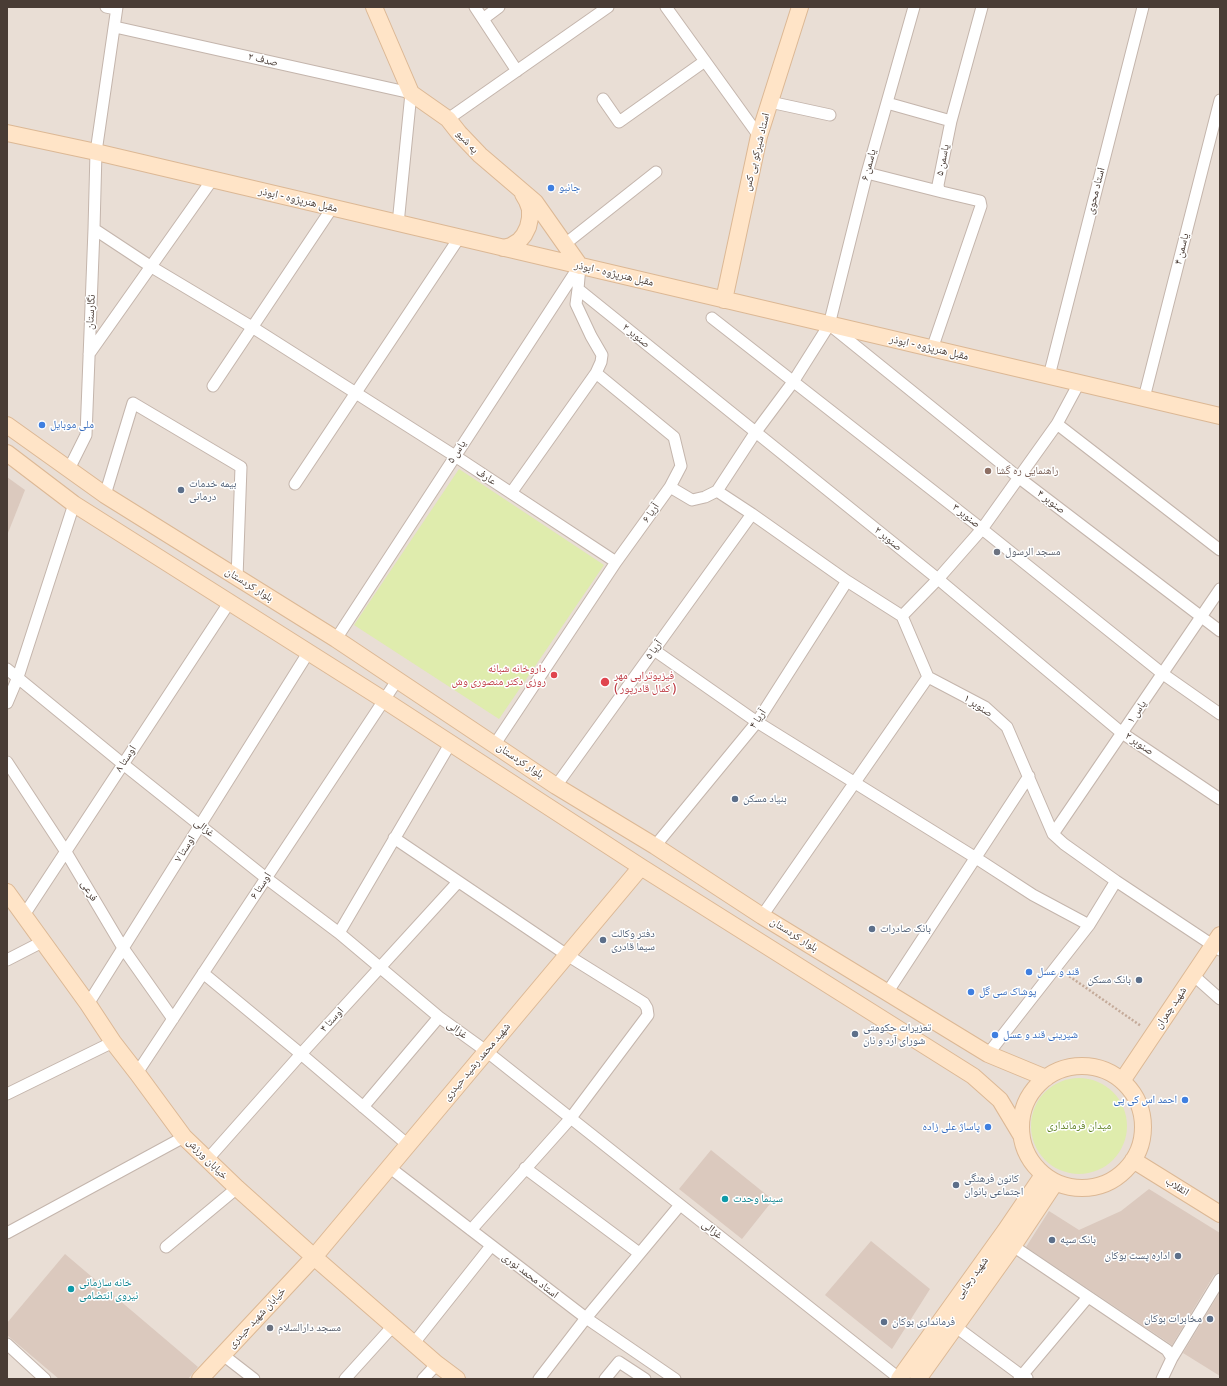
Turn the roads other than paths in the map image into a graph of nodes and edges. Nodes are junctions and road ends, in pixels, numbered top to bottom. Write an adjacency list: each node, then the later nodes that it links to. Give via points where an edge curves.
1 (374, 7): 15 (main road)
2 (475, 7): 11 (street)
3 (499, 7): 11 (street)
4 (608, 7): 14 (street)
5 (666, 7): 13 (street)
6 (800, 7): 17 (main road, استاد شیرکو بی کس)
7 (914, 7): 18 (street, یاسمن ۶)
8 (982, 7): 22 (street, یاسمن ۵)
9 (1143, 7): 47 (street, استاد محوی)
10 (113, 8): 12 (street, نگارستان)
11 (482, 19): 14 (street)
12 (115, 27): 15 (street, صدف ۲); 25 (street, نگارستان)
13 (705, 60): 16 (street, via 619,122); 24 (street)
14 (517, 71): 21 (street)
15 (411, 93): 21 (main road, په شیو); 32 (street)
16 (603, 98)
17 (770, 102): 20 (street); 24 (main road, استاد شیرکو بی کس)
18 (886, 103): 22 (street); 27 (street, یاسمن ۶)
19 (1220, 103): 52 (street, یاسمن ۴)
20 (830, 115)
21 (448, 119): 29 (main road, په شیو, via 480,155)
22 (951, 121): 30 (street, یاسمن ۵, via 938,185)
23 (7, 134): 25 (main road, مقبل هنرپژوه - ابوذر)
24 (759, 136): 40 (main road, استاد شیرکو بی کس)
25 (96, 152): 28 (main road, مقبل هنرپژوه - ابوذر); 33 (street, نگارستان)
26 (656, 172): 35 (street)
27 (867, 173): 30 (street); 42 (street, یاسمن ۶)
28 (212, 180): 31 (main road, مقبل هنرپژوه - ابوذر); 37 (street)
29 (517, 186): 35 (main road, په شیو, via 535,202); 36 (main road, via 530,210 528,227 519,242)
30 (942, 192): 44 (street, یاسمن ۵, via 978,200 981,203)
31 (332, 208): 32 (main road, مقبل هنرپژوه - ابوذر); 43 (street)
32 (398, 224): 34 (main road, مقبل هنرپژوه - ابوذر)
33 (94, 230): 37 (street, عارف); 45 (street, نگارستان)
34 (459, 238): 36 (main road, مقبل هنرپژوه - ابوذر); 51 (street)
35 (565, 244): 38 (main road, په شیو)
36 (503, 248): 38 (main road, مقبل هنرپژوه - ابوذر)
37 (150, 266): 43 (street, عارف); 45 (street)
38 (580, 266): 39 (street); 40 (main road, مقبل هنرپژوه - ابوذر); 58 (street, یاس ۵)
39 (578, 289): 46 (street, via 576,304 602,355); 56 (street, صنوبر ۲)
40 (724, 300): 42 (main road, مقبل هنرپژوه - ابوذر)
41 (712, 318): 48 (street, صنوبر ۳)
42 (829, 325): 44 (main road, مقبل هنرپژوه - ابوذر); 48 (street, یاسمن ۶); 60 (street, صنوبر ۴)
43 (252, 327): 50 (street); 51 (street, عارف)
44 (932, 349): 47 (main road, مقبل هنرپژوه - ابوذر)
45 (89, 355): 59 (street, نگارستان, via 86,434)
46 (596, 373): 62 (street, آریا ۶, via 674,437 681,466); 64 (street)
47 (1049, 376): 49 (main road, مقبل هنرپژوه - ابوذر)
48 (793, 382): 56 (street, یاسمن ۶); 68 (street, صنوبر ۳)
49 (1079, 383): 52 (main road, مقبل هنرپژوه - ابوذر); 54 (street)
50 (213, 386)
51 (355, 393): 58 (street, عارف); 61 (street)
52 (1144, 398): 53 (main road, مقبل هنرپژوه - ابوذر)
53 (1220, 416)
54 (1058, 424): 60 (street); 69 (street)
55 (7, 425): 59 (main road, بلوار کردستان)
56 (755, 433): 63 (street, یاسمن ۶); 72 (street, صنوبر ۲)
57 (7, 453): 66 (main road)
58 (455, 456): 64 (street, عارف); 79 (street, یاس ۵)
59 (69, 468): 65 (main road, بلوار کردستان)
60 (1018, 477): 68 (street); 77 (street, صنوبر ۴)
61 (295, 484)
62 (670, 487): 63 (street, via 692,500); 70 (street, آریا ۶)
63 (716, 491): 67 (street)
64 (511, 493): 70 (street, عارف)
65 (105, 495): 71 (main road, بلوار کردستان); 71 (street, via 133,403 240,467)
66 (74, 504): 75 (main road); 84 (street)
67 (752, 514): 73 (street); 80 (street, آریا ۵)
68 (982, 529): 72 (street); 83 (street, صنوبر ۳)
69 (1220, 550)
70 (616, 562): 93 (street, آریا ۶)
71 (237, 578): 79 (main road, بلوار کردستان)
72 (938, 579): 76 (street); 91 (street, صنوبر ۲)
73 (847, 580): 76 (street); 90 (street, آریا ۴)
74 (1220, 589): 77 (street, یاس ۱)
75 (229, 603): 81 (main road); 95 (street, اوستا ۸)
76 (902, 616): 85 (street)
77 (1202, 617): 78 (street, صنوبر ۴); 83 (street, یاس ۱)
78 (1220, 631)
79 (336, 639): 86 (main road, بلوار کردستان)
80 (654, 650): 90 (street); 98 (street, آریا ۵)
81 (308, 653): 87 (main road); 100 (street, اوستا ۷)
82 (7, 669): 84 (street, غزالی)
83 (1163, 674): 89 (street, صنوبر ۳); 91 (street, یاس ۱)
84 (18, 677): 88 (street); 95 (street, غزالی)
85 (928, 677): 96 (street, صنوبر ۱, via 985,707 1007,727); 97 (street)
86 (398, 679): 87 (street, اوستا ۶); 93 (main road, بلوار کردستان)
87 (384, 700): 92 (main road); 107 (street, اوستا ۶)
88 (7, 704)
89 (1220, 714)
90 (757, 722): 97 (street); 103 (street, آریا ۴)
91 (1122, 733): 99 (street, صنوبر ۲); 101 (street, یاس ۱)
92 (450, 744): 102 (street); 106 (main road)
93 (495, 744): 98 (main road, بلوار کردستان)
94 (7, 762): 104 (street, فرعی)
95 (123, 764): 100 (street, غزالی); 104 (street, اوستا ۸)
96 (1029, 776): 101 (street, صنوبر ۱); 105 (street)
97 (856, 783): 105 (street); 112 (street)
98 (556, 786): 103 (main road, بلوار کردستان)
99 (1220, 799)
100 (200, 825): 107 (street, غزالی); 117 (street, اوستا ۷)
101 (1053, 834): 108 (street, صنوبر ۱)
102 (394, 838): 109 (street); 114 (street)
103 (655, 846): 112 (main road, بلوار کردستان)
104 (66, 852): 111 (street, اوستا ۸); 117 (street, فرعی)
105 (976, 858): 113 (street, via 1033,895); 123 (street)
106 (641, 868): 118 (main road, شهید محمد رشید حیدری); 133 (main road)
107 (266, 878): 114 (street, غزالی); 121 (street, اوستا ۶)
108 (1116, 881): 113 (street); 116 (street, صنوبر ۱)
109 (458, 882): 118 (street); 120 (street, اوستا ۴)
110 (7, 892): 111 (main road, خیابان ورزش)
111 (24, 915): 115 (main road, خیابان ورزش)
112 (762, 916): 123 (main road, بلوار کردستان)
113 (1089, 925): 131 (street)
114 (339, 932): 120 (street, غزالی)
115 (42, 942): 119 (street); 125 (main road, خیابان ورزش)
116 (1218, 943): 122 (main road, شهید چمران)
117 (123, 948): 125 (street, اوستا ۷); 127 (street, فرعی)
118 (567, 955): 129 (main road, شهید محمد رشید حیدری); 138 (street, via 644,1003 648,1015)
119 (7, 960)
120 (380, 966): 126 (street, غزالی); 130 (street, اوستا ۴)
121 (203, 974): 127 (street, اوستا ۶); 130 (street)
122 (1193, 975): 124 (street); 135 (main road, شهید چمران)
123 (886, 993): 131 (main road, بلوار کردستان)
124 (1220, 999)
125 (88, 1004): 128 (main road, خیابان ورزش)
126 (439, 1017): 129 (street, غزالی); 137 (street)
127 (173, 1019): 132 (street, اوستا ۶)
128 (113, 1042): 132 (main road, خیابان ورزش); 136 (street)
129 (486, 1051): 138 (street, غزالی); 141 (main road, شهید محمد رشید حیدری)
130 (301, 1054): 137 (street); 142 (street, اوستا ۴)
131 (988, 1054): 133 (main road); 134 (main road, بلوار کردستان)
132 (137, 1073): 140 (main road, خیابان ورزش)
133 (973, 1076): 139 (main road, via 1000,1100)
134 (1046, 1078): 135 (main road, via 1064,1068 1084,1066 1105,1070); 139 (main road, via 1034,1089 1026,1103 1021,1118)
135 (1122, 1081): 143 (main road, via 1133,1094 1141,1110 1143,1127 1140,1144)
136 (7, 1094)
137 (363, 1107): 141 (street)
138 (570, 1119): 145 (street); 148 (street, غزالی)
139 (1020, 1134): 146 (main road, via 1024,1150 1032,1164)
140 (184, 1137): 142 (main road, خیابان ورزش); 151 (street)
141 (408, 1145): 144 (main road, شهید محمد رشید حیدری)
142 (207, 1160): 147 (main road, خیابان ورزش)
143 (1133, 1160): 146 (main road, via 1124,1172 1112,1181 1098,1186 1084,1189 1069,1187); 149 (main road, انقلاب)
144 (389, 1167): 150 (street, استاد محمد نوری); 156 (main road, شهید محمد رشید حیدری)
145 (525, 1168): 150 (street); 155 (street)
146 (1049, 1179): 153 (main road, شهید رجایی); 178 (main road, شهید رجایی, via 1005,1231)
147 (237, 1188): 154 (street); 156 (main road, خیابان ورزش)
148 (680, 1205): 155 (street); 178 (street, غزالی)
149 (1220, 1214)
150 (471, 1230): 152 (street, استاد محمد نوری)
151 (7, 1233)
152 (492, 1246): 159 (street, استاد محمد نوری); 162 (street)
153 (1013, 1246): 158 (street); 161 (main road, شهید رجایی)
154 (166, 1247)
155 (639, 1253): 159 (street)
156 (314, 1256): 160 (main road, خیابان ورزش); 164 (main road, خیابان شهید حیدری)
157 (1220, 1279): 165 (street)
158 (1088, 1297): 165 (street, via 1167,1350); 167 (street)
159 (586, 1318): 174 (street); 177 (street, استاد محمد نوری)
160 (394, 1326): 162 (main road, خیابان ورزش); 171 (street)
161 (956, 1327): 167 (street); 179 (main road, شهید رجایی)
162 (414, 1343): 166 (main road, خیابان ورزش)
163 (7, 1344): 168 (street)
164 (223, 1355): 169 (main road, خیابان شهید حیدری); 170 (street)
165 (1172, 1358): 180 (street)
166 (437, 1364): 172 (street); 173 (main road, خیابان ورزش)
167 (1023, 1378)
168 (45, 1379)
169 (200, 1379)
170 (254, 1379)
171 (345, 1379)
172 (423, 1379)
173 (457, 1379)
174 (539, 1379)
175 (605, 1379): 176 (street, via 619,1362)
176 (645, 1379)
177 (675, 1379)
178 (900, 1379)
179 (918, 1379)
180 (1162, 1379)

